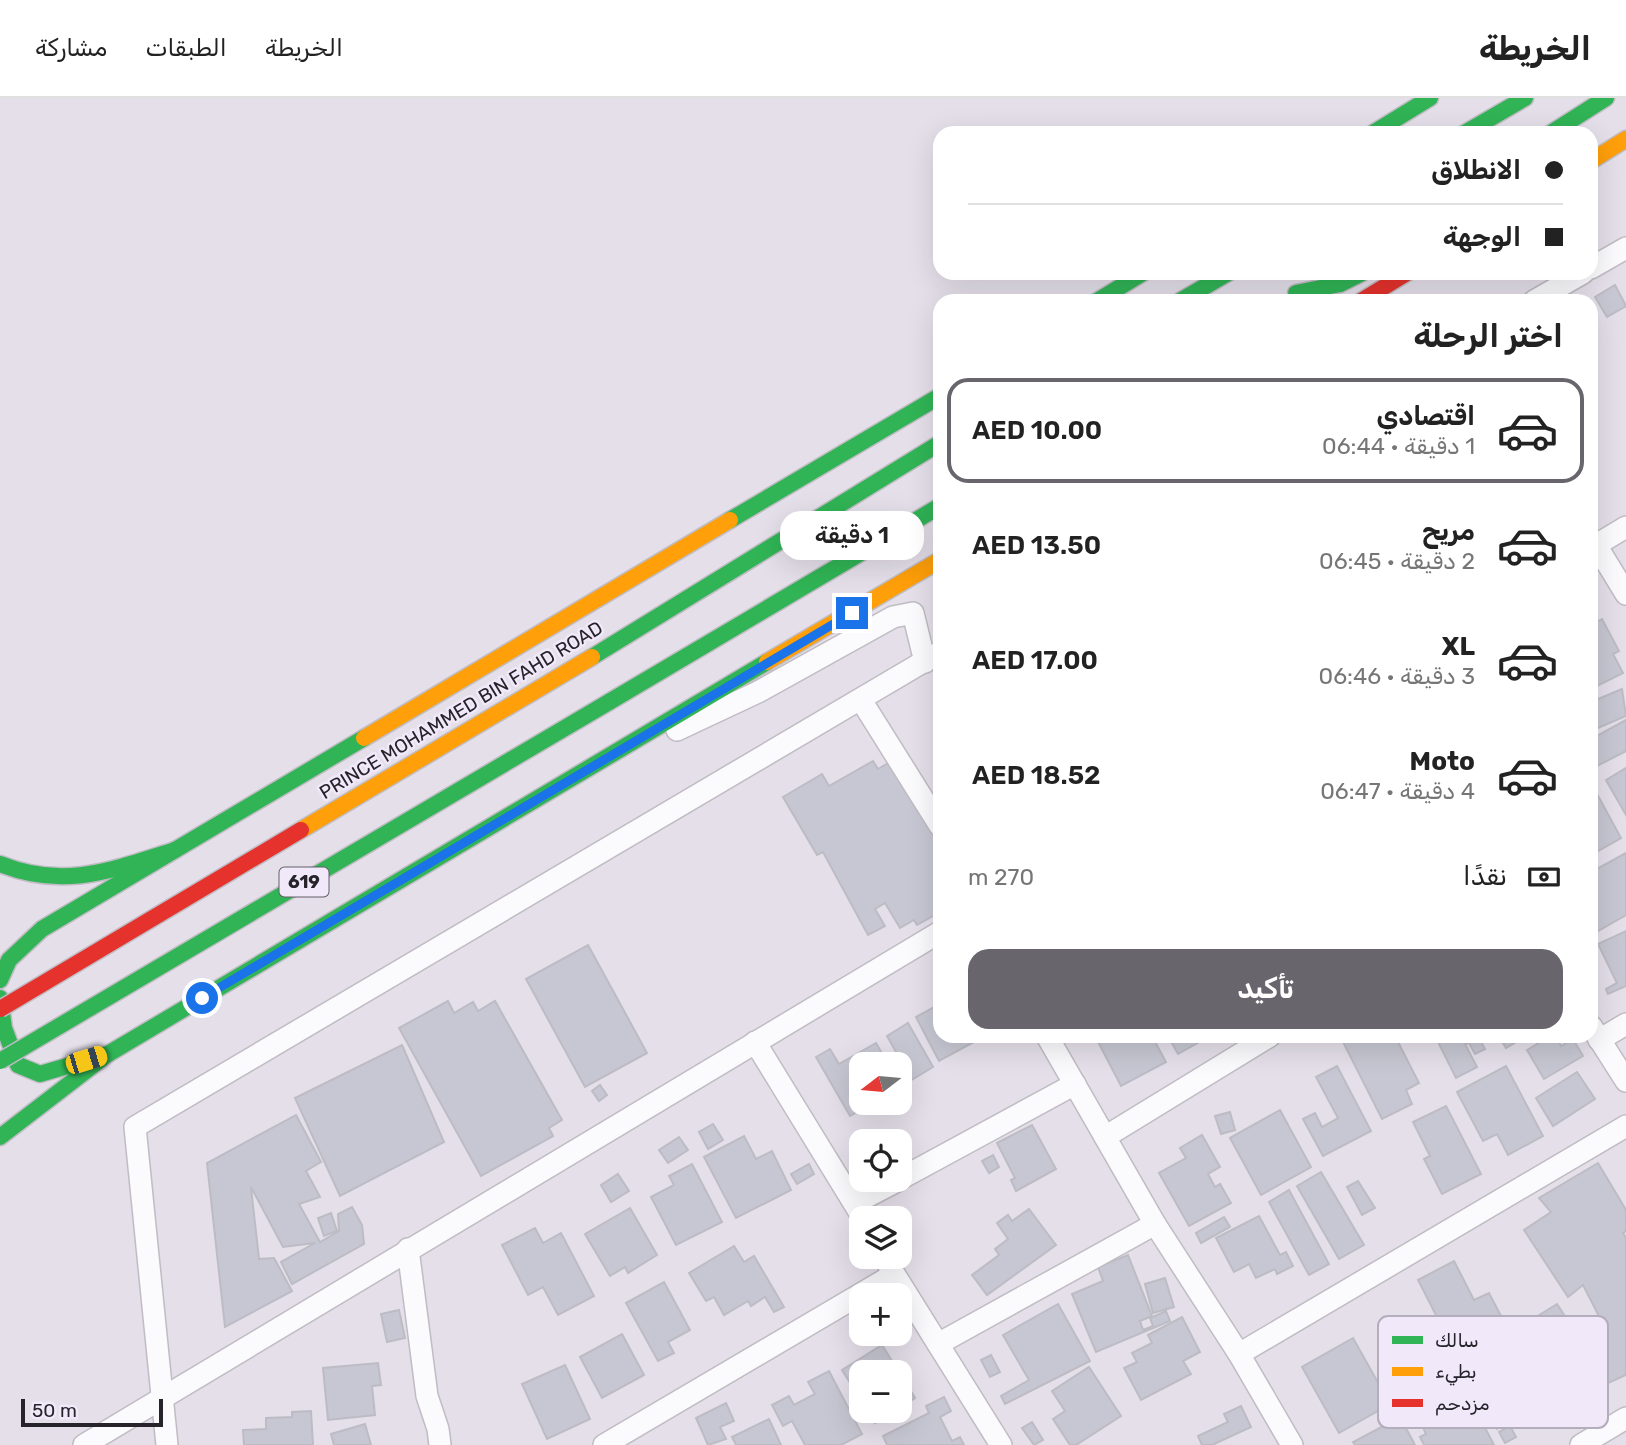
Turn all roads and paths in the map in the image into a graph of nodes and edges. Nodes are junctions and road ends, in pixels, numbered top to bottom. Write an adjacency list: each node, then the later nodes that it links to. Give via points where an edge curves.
1 (1430, 98): 4 (main road)
2 (1525, 98): 5 (main road)
3 (1606, 98): 6 (main road)
4 (1384, 126)
5 (1477, 126)
6 (1562, 126)
7 (1626, 139): 8 (main road)
8 (1598, 157)
9 (1626, 248): 10 (street)
10 (1598, 264)
11 (1132, 280): 17 (main road)
12 (1216, 280): 18 (main road)
13 (1317, 280): 19 (main road)
14 (1348, 280): 20 (main road)
15 (1396, 280): 21 (main road)
16 (1571, 280): 22 (street)
17 (1108, 294)
18 (1192, 294)
19 (1295, 294)
20 (1302, 294)
21 (1372, 294)
22 (1546, 294)
23 (933, 400): 35 (main road)
24 (933, 447): 40 (main road, PRINCE MOHAMMED BIN FAHD ROAD / 619, bridge, via 592,657)
25 (933, 510): 48 (main road, 619, bridge)
26 (1626, 527): 27 (street)
27 (1598, 543)
28 (1598, 553): 30 (street)
29 (933, 564): 33 (main road)
30 (1626, 593)
31 (933, 657): 32 (street); 33 (street, via 913,613 893,617 758,692 680,729)
32 (861, 700): 34 (street); 64 (street, via 135,1128)
33 (624, 746): 47 (main road)
34 (933, 815)
35 (175, 850): 36 (main road, via 78,880 44,878); 38 (main road, via 41,929 9,960)
36 (0, 864)
37 (933, 936): 44 (street)
38 (0, 980)
39 (0, 998): 47 (main road, via 4,1028 18,1065 40,1074)
40 (0, 1009)
41 (1626, 1024): 42 (street)
42 (1598, 1032)
43 (1598, 1038): 49 (street)
44 (755, 1042): 56 (street); 59 (street)
45 (1051, 1043): 50 (street)
46 (1259, 1043): 53 (street)
47 (108, 1054): 52 (main road)
48 (0, 1062)
49 (1626, 1081)
50 (1075, 1084): 53 (street); 54 (street)
51 (1626, 1126): 63 (street)
52 (0, 1137)
53 (1105, 1137): 58 (street)
54 (912, 1172)
55 (883, 1192): 57 (street)
56 (856, 1206)
57 (865, 1206)
58 (1154, 1224): 62 (street); 63 (street)
59 (408, 1249): 64 (street); 68 (street, via 427,1396)
60 (883, 1269): 69 (street)
61 (890, 1269): 62 (street)
62 (938, 1344): 70 (street)
63 (1239, 1354): 71 (street)
64 (162, 1396): 66 (street); 67 (street)
65 (1626, 1418): 72 (street)
66 (84, 1445)
67 (167, 1445)
68 (440, 1445)
69 (604, 1445)
70 (1001, 1445)
71 (1292, 1445)
72 (1580, 1445)

